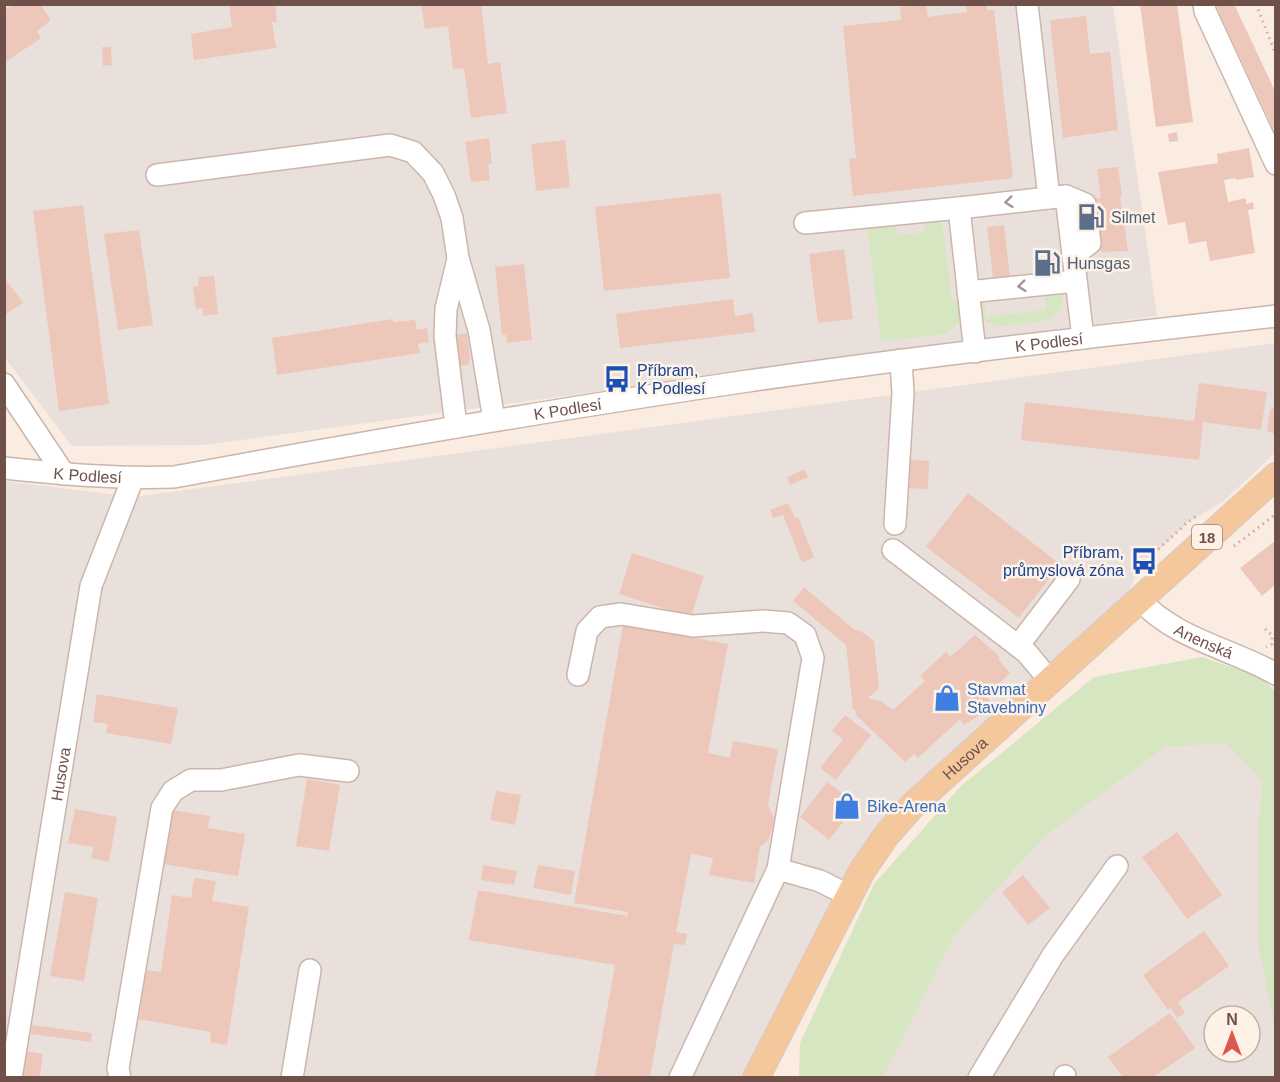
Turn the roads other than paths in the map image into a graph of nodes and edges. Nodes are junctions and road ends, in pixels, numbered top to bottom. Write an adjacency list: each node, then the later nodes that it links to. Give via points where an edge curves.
1 (1027, 4): 5 (street)
2 (1204, 4): 3 (street)
3 (1275, 164)
4 (157, 175): 8 (street, via 390,145 402,148 413,152 433,173 452,218)
5 (1057, 197): 6 (street, one-way to 6); 9 (street)
6 (959, 208): 7 (street); 10 (street)
7 (805, 223)
8 (458, 258): 16 (street, via 479,330); 17 (street, via 446,309 445,336)
9 (1076, 281): 10 (street, one-way to 10); 12 (street)
10 (968, 292): 13 (street)
11 (1275, 316): 12 (street, K Podlesí)
12 (1083, 338): 13 (street, K Podlesí)
13 (975, 352): 14 (street, K Podlesí)
14 (901, 360): 16 (street, K Podlesí); 22 (street, via 903,393)
15 (4, 384): 19 (street)
16 (494, 420): 17 (street, K Podlesí)
17 (456, 426): 21 (street, K Podlesí, via 174,477)
18 (4, 468): 19 (street, K Podlesí)
19 (64, 474): 21 (street, K Podlesí)
20 (1275, 476): 25 (main road, Husova / 18)
21 (133, 478): 35 (street, Husova, via 91,586)
22 (895, 524)
23 (893, 550): 26 (street)
24 (1070, 579): 26 (street)
25 (1139, 599): 27 (street, Anenská, via 1153,614 1182,632); 29 (main road, Husova / 18)
26 (1018, 646): 29 (street)
27 (1275, 671)
28 (578, 675): 32 (street, via 587,631 600,617 621,614 693,626 788,623 805,635 813,658)
29 (1051, 682): 33 (main road, Husova / 18, via 912,806 885,837)
30 (348, 771): 36 (street, via 299,765 221,780 191,780 173,791 162,808 118,1068)
31 (1118, 866): 40 (street, via 1053,955)
32 (778, 869): 33 (street, via 820,881); 38 (street)
33 (850, 896): 39 (main road, Husova / 18)
34 (310, 970): 37 (street)
35 (11, 1077)
36 (120, 1077)
37 (292, 1077)
38 (680, 1077)
39 (756, 1077)
40 (979, 1077)

